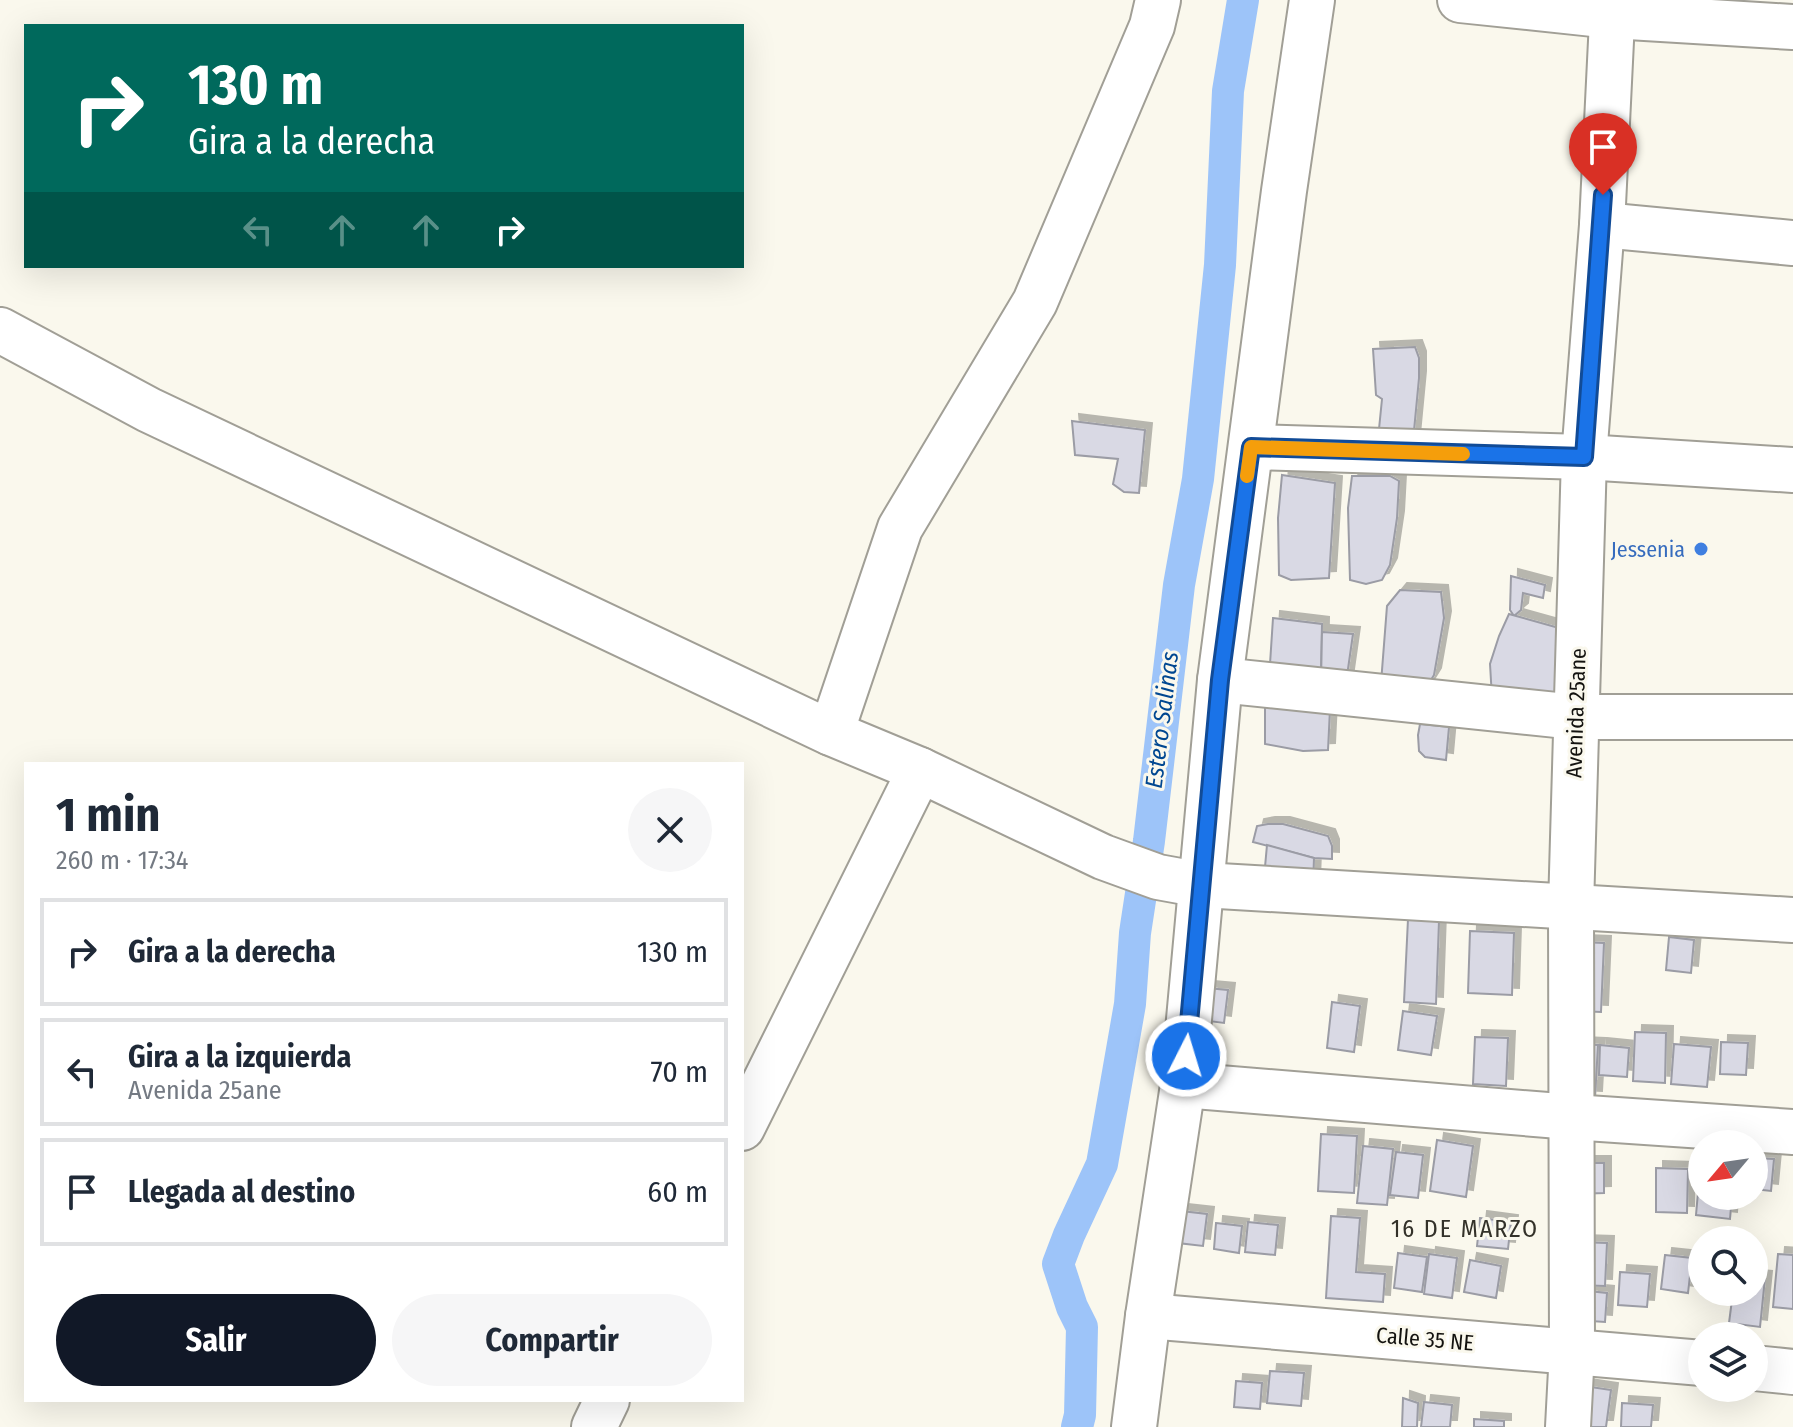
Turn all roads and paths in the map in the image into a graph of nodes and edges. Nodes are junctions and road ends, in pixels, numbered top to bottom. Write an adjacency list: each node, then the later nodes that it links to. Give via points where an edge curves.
1 (1158, 0): 15 (street, via 1152,26 1035,302 900,528)
2 (1312, 0): 9 (street)
3 (1460, 0): 4 (street)
4 (1612, 8): 5 (street); 6 (street, Avenida 25ane)
5 (1793, 27)
6 (1602, 225): 7 (street); 10 (street, Avenida 25ane)
7 (1793, 243)
8 (0, 330): 15 (street, via 149,410)
9 (1251, 447): 10 (street); 12 (street)
10 (1584, 457): 11 (street); 13 (street, Avenida 25ane)
11 (1793, 470)
12 (1220, 680): 13 (street); 17 (street)
13 (1576, 717): 14 (street); 18 (street, Avenida 25ane)
14 (1793, 717)
15 (831, 733): 16 (street)
16 (920, 770): 17 (street, via 1103,857 1158,877); 22 (street)
17 (1202, 885): 18 (street); 20 (street)
18 (1571, 907): 19 (street); 21 (street, Avenida 25ane)
19 (1793, 920)
20 (1183, 1085): 21 (street); 24 (street)
21 (1572, 1117): 23 (street); 25 (street, Avenida 25ane)
22 (744, 1124)
23 (1793, 1132)
24 (1148, 1316): 25 (street, Calle 35 NE); 31 (street)
25 (1572, 1351): 26 (street, Calle 35 NE); 32 (street, Avenida 25ane)
26 (1688, 1362)
27 (1768, 1369): 28 (street)
28 (1793, 1372)
29 (606, 1402): 30 (street)
30 (594, 1427)
31 (1134, 1427)
32 (1568, 1427)

